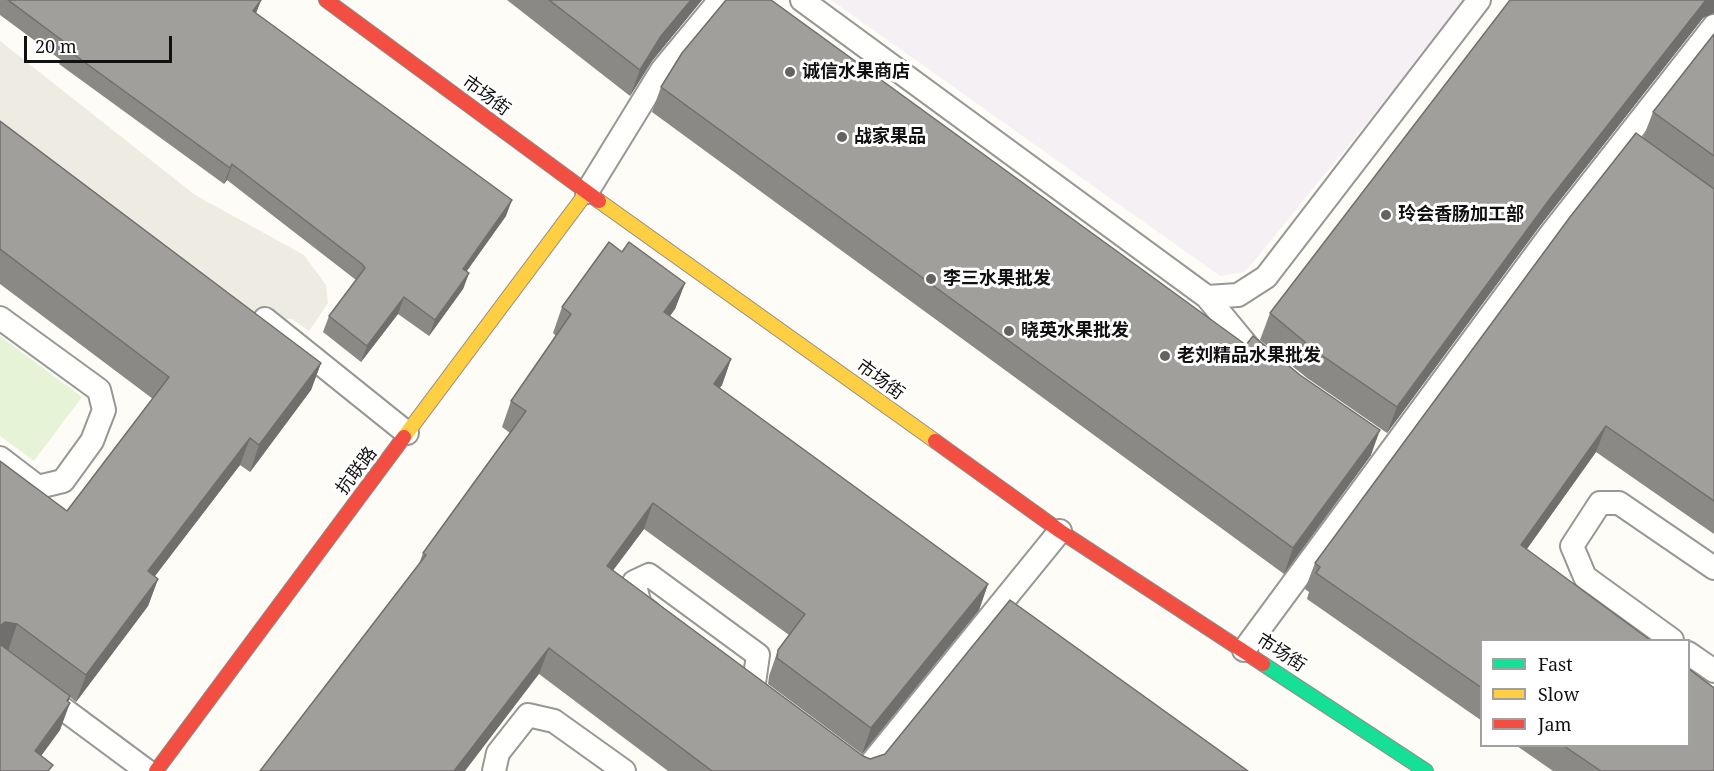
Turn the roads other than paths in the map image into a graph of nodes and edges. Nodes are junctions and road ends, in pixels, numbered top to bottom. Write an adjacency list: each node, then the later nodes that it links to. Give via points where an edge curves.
1 (326, 0): 6 (street, 市场街)
2 (720, 0): 6 (lane, via 662,70)
3 (802, 0): 7 (lane)
4 (1479, 0): 7 (lane, via 1266,277 1238,295)
5 (1714, 26): 17 (lane, via 1633,147 1550,235 1380,445)
6 (587, 192): 11 (street, 抗联路); 13 (street, 市场街)
7 (1207, 297): 10 (lane, via 1248,348)
8 (0, 318): 12 (lane, via 99,390 104,410 93,441 63,481 38,487)
9 (265, 319): 11 (lane)
10 (1282, 375)
11 (407, 433): 26 (street, 抗联路)
12 (0, 458)
13 (1060, 531): 17 (street, 市场街); 29 (lane)
14 (1714, 568): 16 (lane, via 1619,503 1600,503 1572,546 1585,577)
15 (668, 626): 22 (lane, via 639,604 634,582 649,576 758,656)
16 (1671, 639)
17 (1244, 650): 30 (street, 市场街)
18 (1690, 654): 20 (lane)
19 (0, 662): 25 (lane)
20 (1714, 671)
21 (734, 675): 22 (lane)
22 (753, 690): 23 (lane)
23 (771, 703)
24 (844, 758): 29 (lane)
25 (147, 771)
26 (156, 771)
27 (494, 771): 28 (lane, via 498,753 528,716 554,721)
28 (624, 771)
29 (863, 771)
30 (1426, 771)

